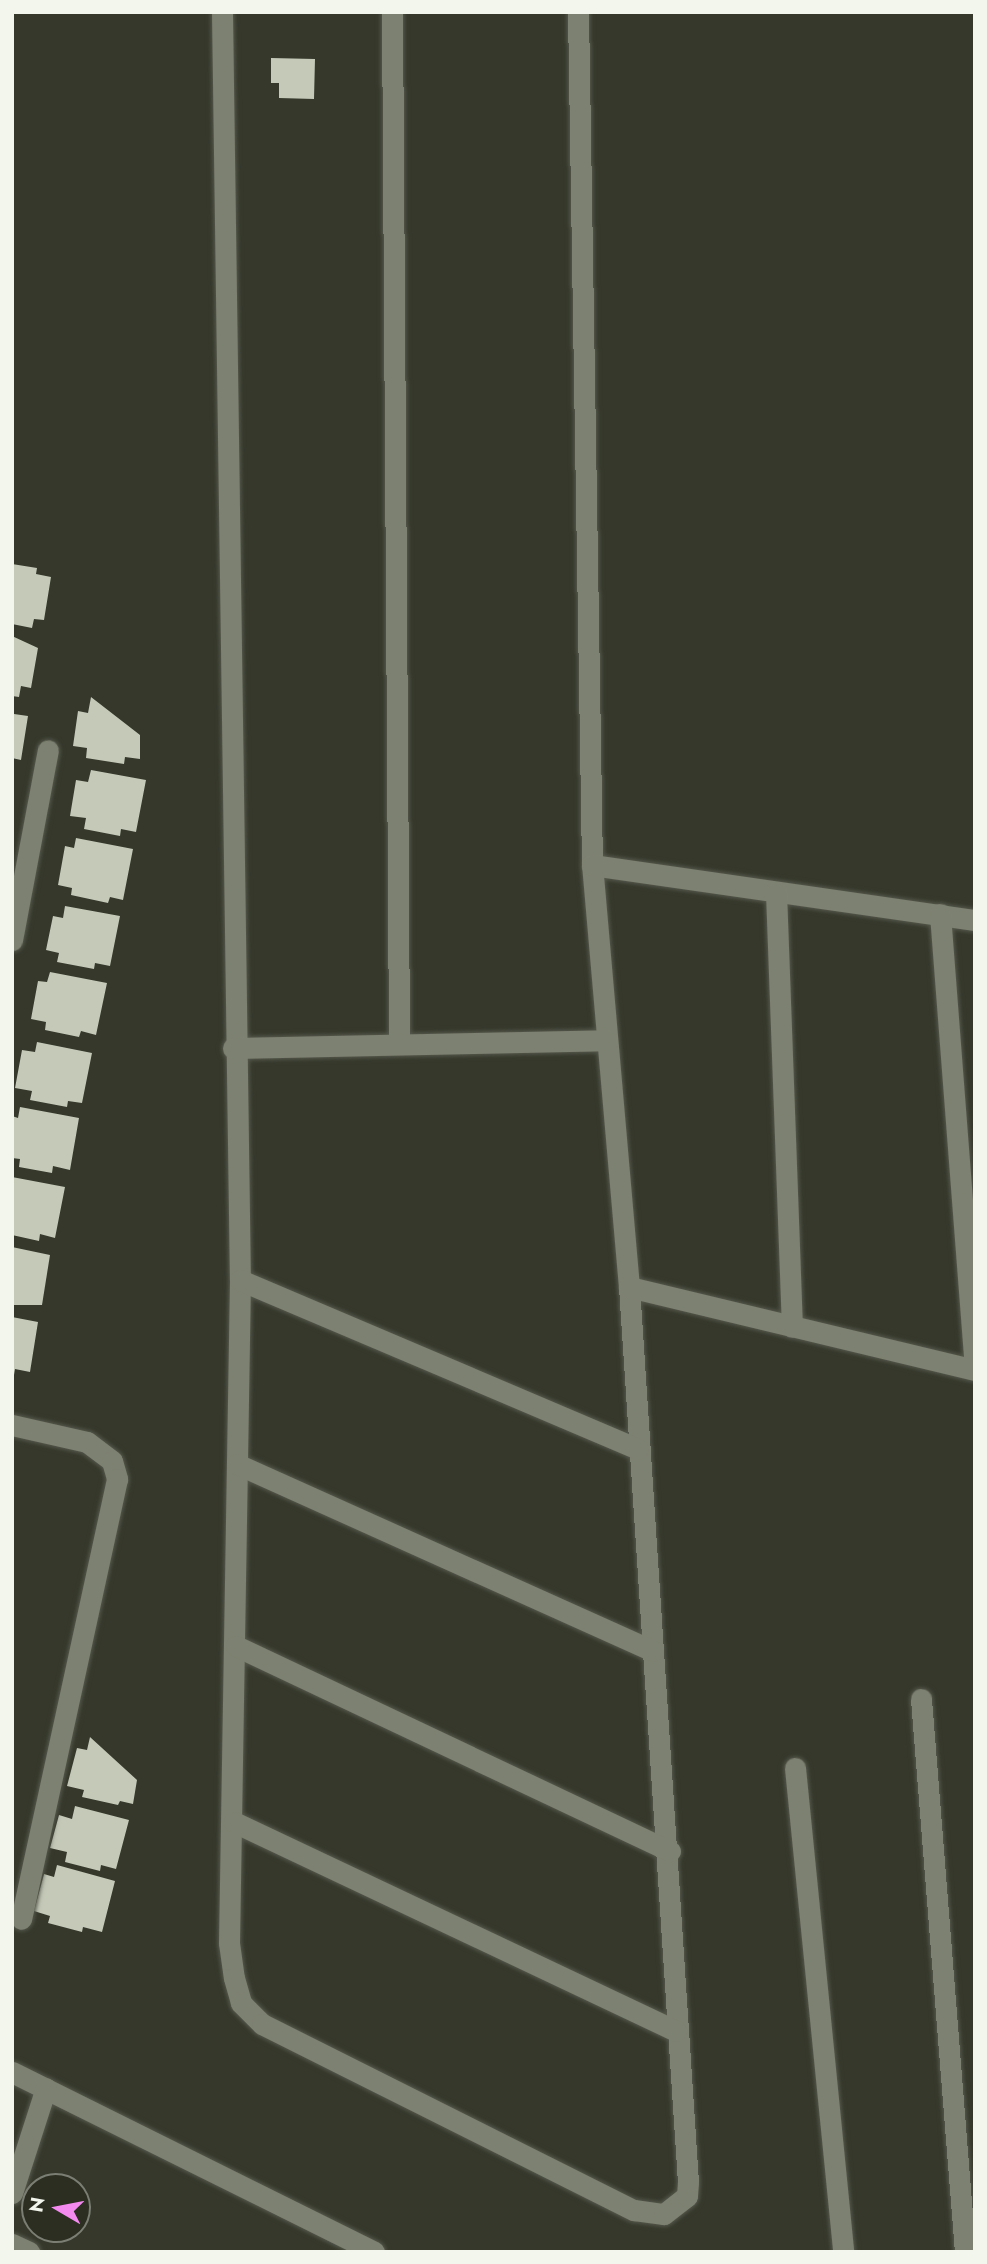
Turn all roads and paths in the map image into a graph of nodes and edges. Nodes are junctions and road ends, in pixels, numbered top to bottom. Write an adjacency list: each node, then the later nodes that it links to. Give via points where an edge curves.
1 (222, 12): 12 (street)
2 (392, 12): 11 (street)
3 (578, 12): 5 (street)
4 (48, 750): 9 (street)
5 (592, 865): 6 (street); 10 (street)
6 (776, 892): 7 (street); 15 (street)
7 (940, 914): 8 (street); 16 (street)
8 (975, 920)
9 (12, 940)
10 (607, 1040): 11 (street); 14 (street)
11 (399, 1042): 12 (street)
12 (233, 1048): 13 (street)
13 (240, 1280): 18 (street); 19 (street)
14 (629, 1287): 15 (street); 18 (street)
15 (792, 1327): 16 (street)
16 (975, 1368)
17 (12, 1425): 26 (street, via 87,1442 112,1461 117,1479)
18 (638, 1449): 21 (street)
19 (237, 1464): 20 (street); 21 (street)
20 (236, 1646): 24 (street); 25 (street)
21 (653, 1651): 25 (street)
22 (921, 1699): 35 (street)
23 (795, 1768): 34 (street)
24 (234, 1822): 27 (street); 27 (street, via 229,1943 242,2003 262,2024 634,2210 664,2214 687,2196)
25 (670, 1852): 27 (street)
26 (21, 1919)
27 (676, 2031)
28 (12, 2072): 29 (street)
29 (46, 2088): 30 (street); 33 (street)
30 (12, 2193)
31 (12, 2244): 32 (street)
32 (29, 2252)
33 (374, 2252)
34 (843, 2252)
35 (965, 2252)

